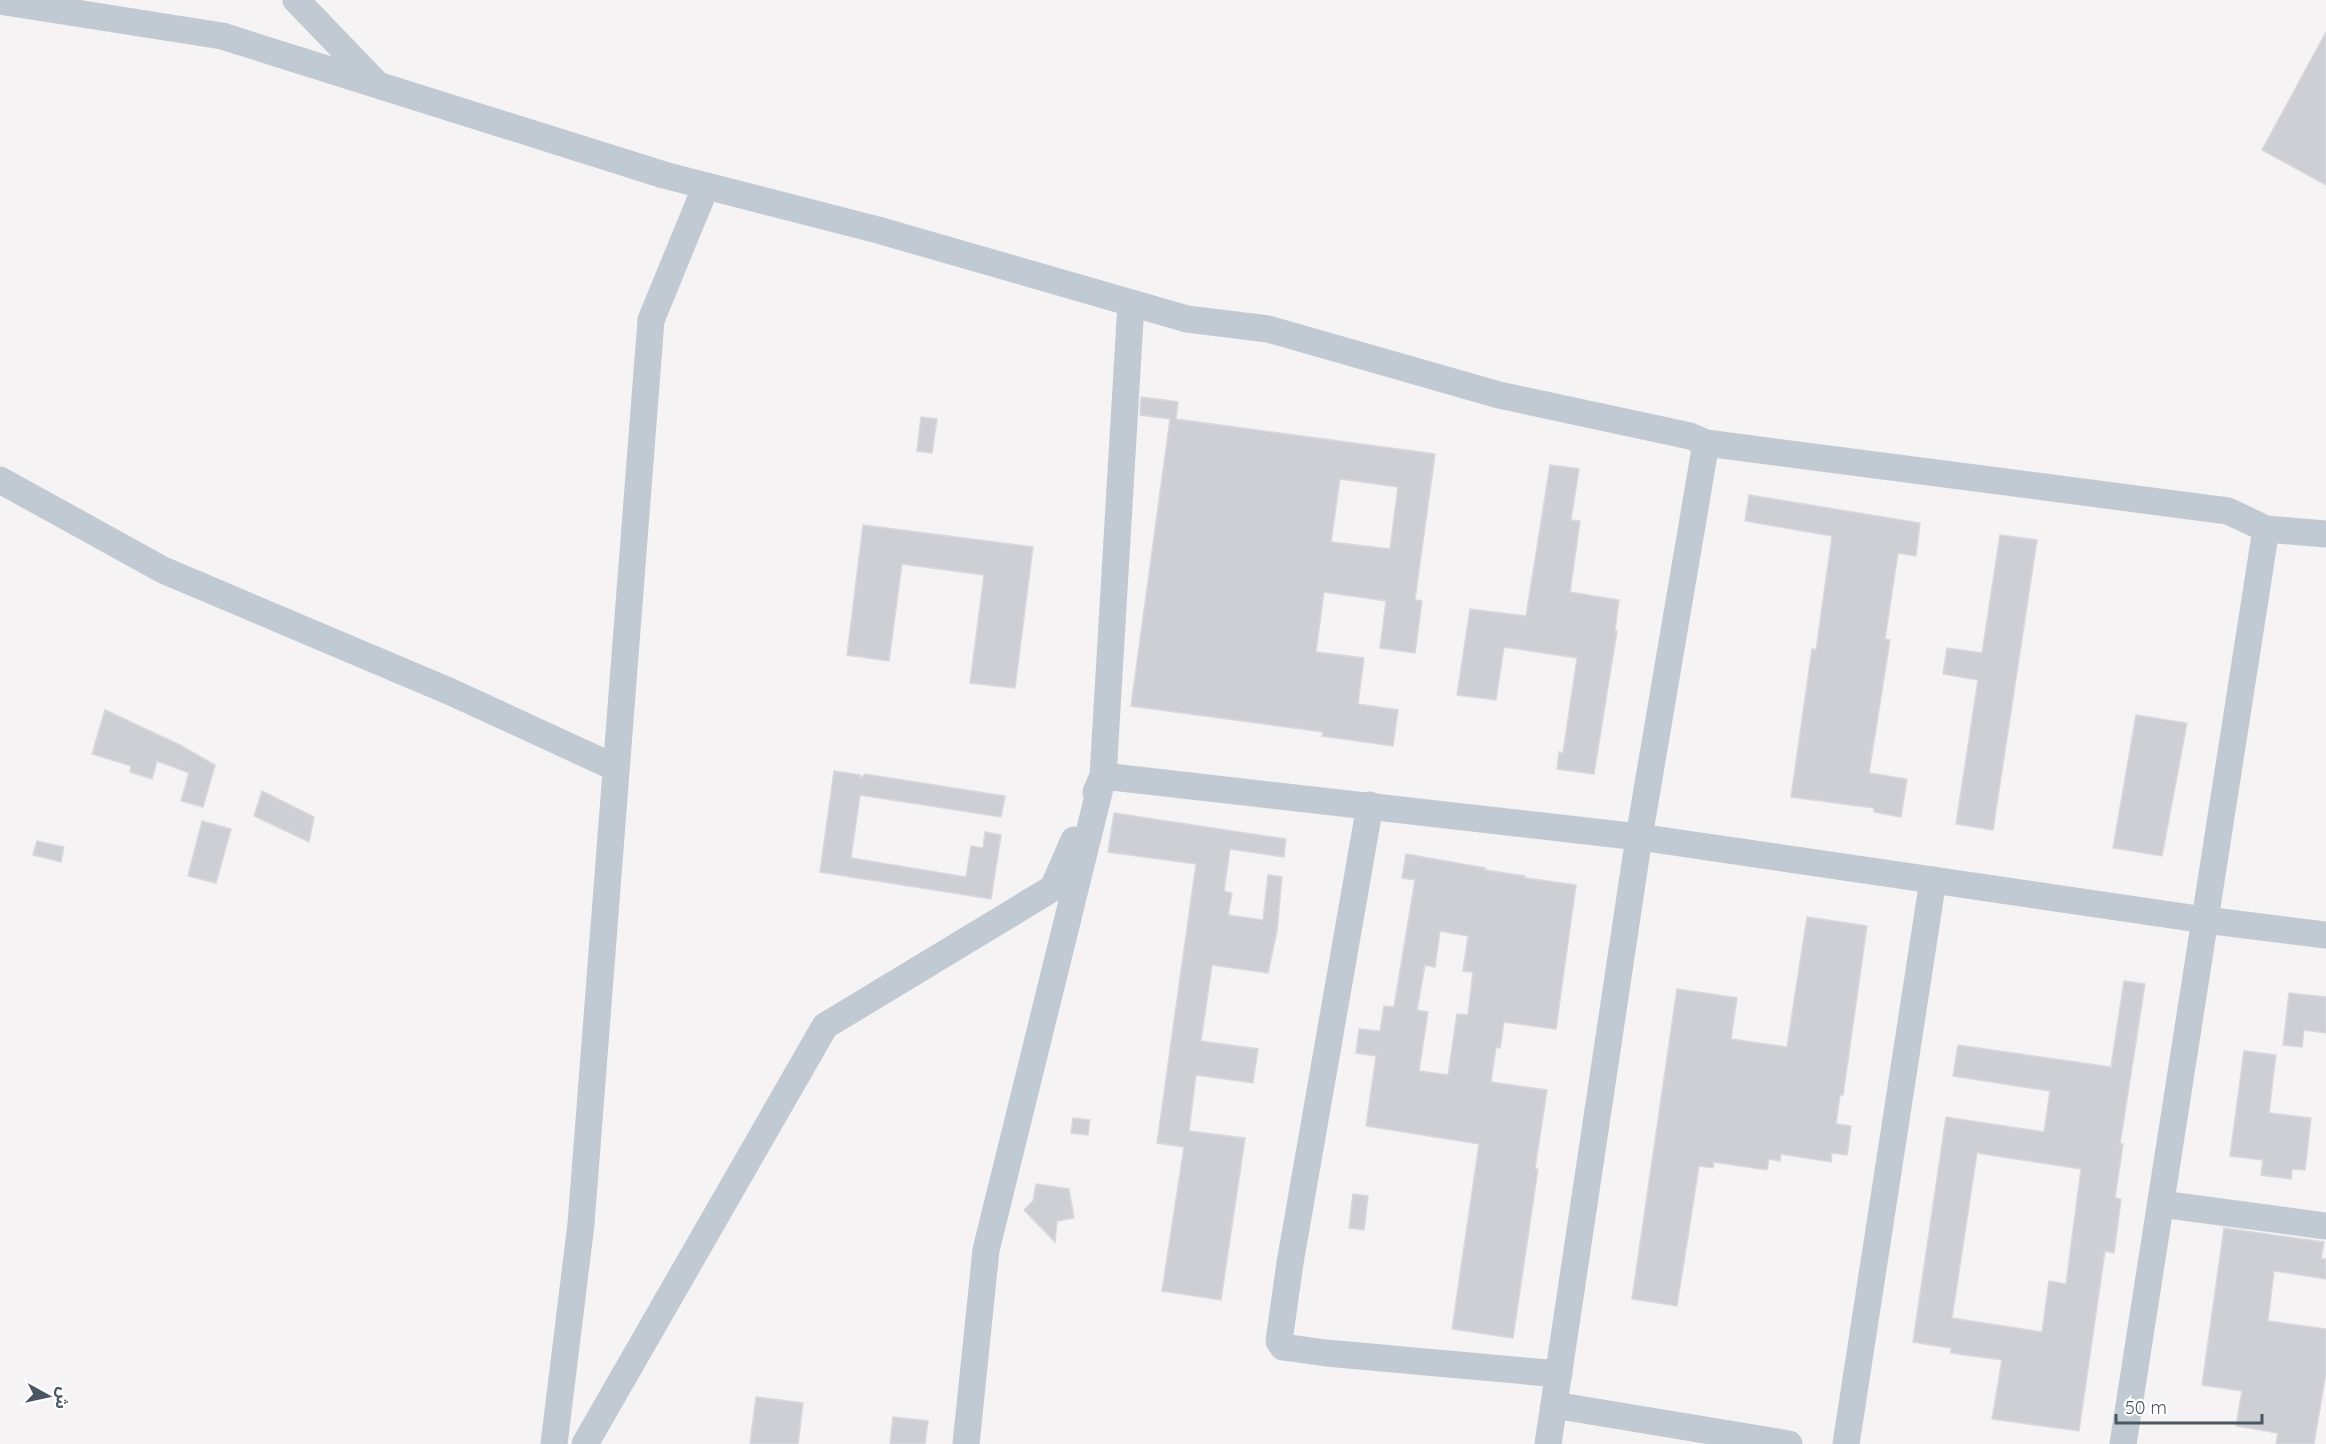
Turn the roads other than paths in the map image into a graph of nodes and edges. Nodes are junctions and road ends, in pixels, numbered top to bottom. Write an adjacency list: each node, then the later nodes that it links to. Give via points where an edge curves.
1 (296, 0): 3 (street)
2 (0, 1): 3 (street, via 222,36)
3 (377, 85): 4 (street)
4 (706, 186): 5 (street, via 878,230); 10 (street, via 651,320)
5 (1131, 303): 6 (street, via 1187,319 1268,329 1499,395 1690,436); 11 (street)
6 (1706, 443): 8 (street, via 2228,511); 13 (street)
7 (0, 480): 10 (street, via 162,570 452,692)
8 (2266, 529): 9 (street); 15 (street)
9 (2326, 534)
10 (616, 768): 21 (street, via 581,1224)
11 (1102, 776): 12 (street); 22 (street, via 1053,888 825,1026); 23 (street, via 986,1250)
12 (1370, 805): 13 (street); 19 (street, via 1279,1341 1283,1347 1326,1353)
13 (1639, 837): 14 (street); 19 (street)
14 (1933, 880): 15 (street); 26 (street)
15 (2205, 920): 16 (street); 17 (street)
16 (2326, 935)
17 (2161, 1204): 18 (street); 27 (street)
18 (2326, 1227)
19 (1558, 1374): 20 (street)
20 (1554, 1405): 24 (street); 25 (street)
21 (554, 1444)
22 (585, 1444)
23 (966, 1444)
24 (1548, 1444)
25 (1789, 1444)
26 (1846, 1444)
27 (2123, 1444)

